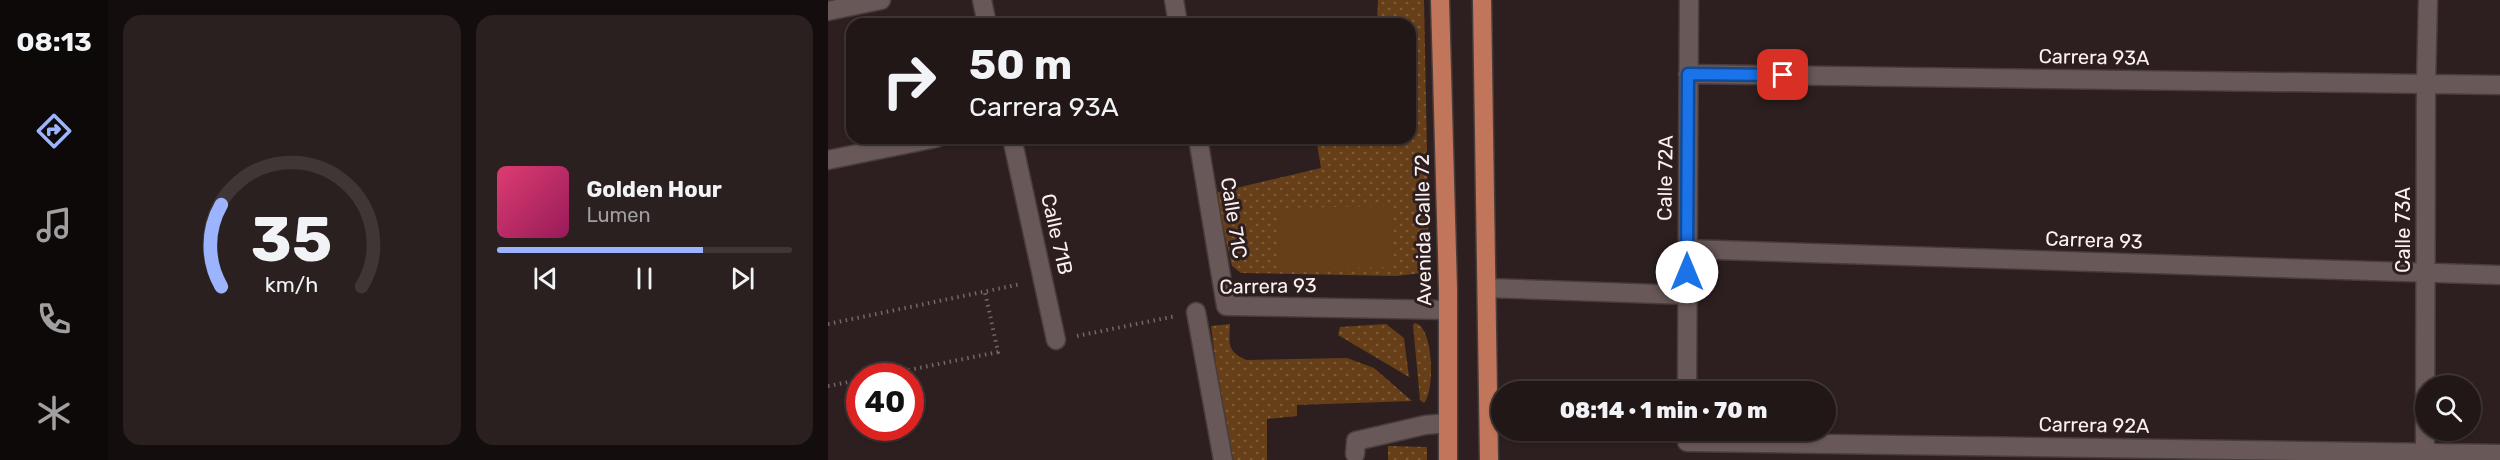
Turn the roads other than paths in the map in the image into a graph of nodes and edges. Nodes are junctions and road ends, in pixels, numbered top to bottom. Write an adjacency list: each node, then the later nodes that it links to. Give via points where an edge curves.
1 (881, 0): 8 (street)
2 (981, 0): 9 (street)
3 (1174, 0): 10 (street)
4 (1440, 0): 24 (main road, Avenida Calle 72)
5 (1482, 0): 21 (main road)
6 (1689, 0): 11 (street, Calle 72A)
7 (2428, 0): 12 (street, Calle 73A)
8 (828, 11)
9 (986, 18)
10 (1178, 18)
11 (1688, 74): 12 (street, Carrera 93A); 18 (street, Calle 72A)
12 (2426, 84): 13 (street, Carrera 93A); 19 (street, Calle 73A)
13 (2500, 86)
14 (907, 144): 17 (street)
15 (1013, 144): 26 (street, Calle 71B)
16 (1198, 144): 23 (street, Calle 71C)
17 (828, 160)
18 (1686, 249): 19 (street, Carrera 93); 22 (street, Calle 72A)
19 (2426, 274): 20 (street, Carrera 93); 33 (street, Calle 73A)
20 (2500, 275)
21 (1487, 288): 22 (street); 36 (main road)
22 (1687, 295): 27 (street, Calle 72A)
23 (1226, 306): 24 (street, Carrera 93)
24 (1448, 310): 28 (main road, Avenida Calle 72)
25 (1196, 312): 34 (street)
26 (1056, 340)
27 (1687, 381)
28 (1448, 423): 31 (street, via 1356,441); 35 (main road, Avenida Calle 72)
29 (1836, 440): 33 (street, Carrera 92A)
30 (1687, 441): 37 (street)
31 (1355, 454)
32 (2500, 454): 33 (street, Carrera 92A)
33 (2425, 457)
34 (1223, 460)
35 (1448, 460)
36 (1488, 460)
37 (1686, 460)

